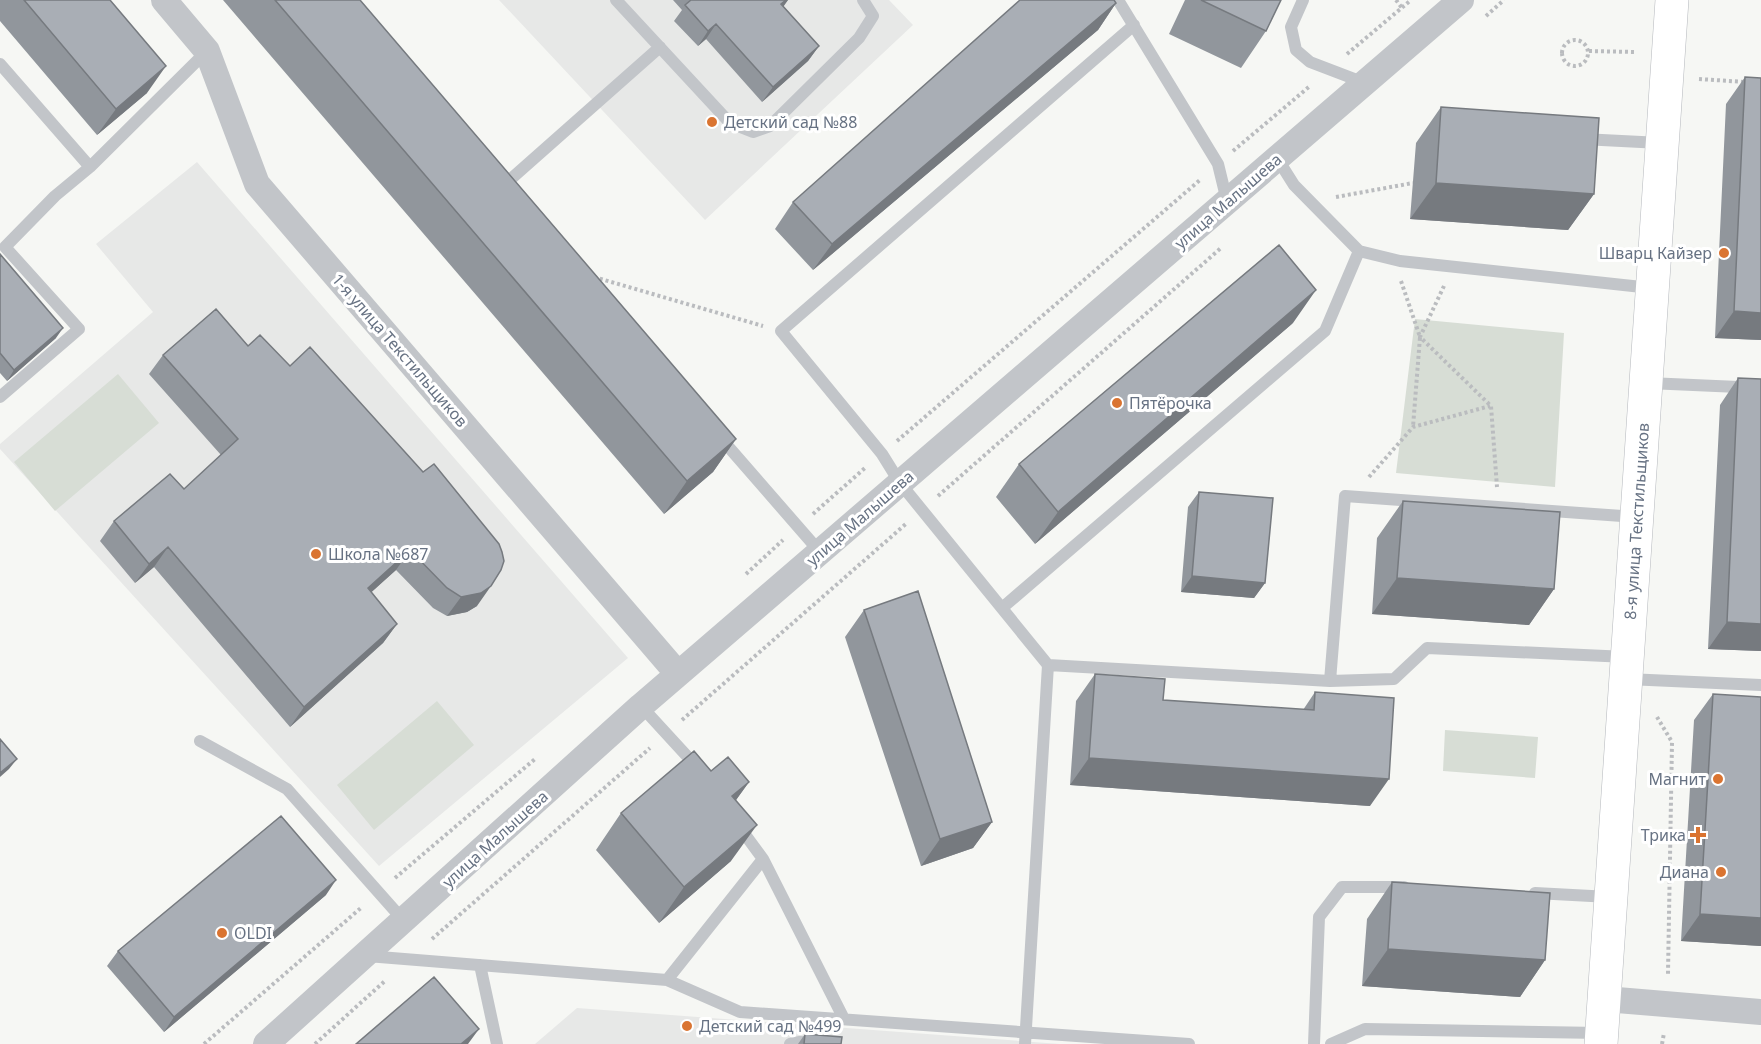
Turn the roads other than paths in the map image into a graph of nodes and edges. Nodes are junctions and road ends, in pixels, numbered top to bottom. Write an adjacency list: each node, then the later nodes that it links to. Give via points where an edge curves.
1 (164, 0): 10 (street, 1-я улица Текстильщиков)
2 (616, 0): 9 (lane)
3 (863, 0): 9 (lane, via 873,16 859,38 770,126 753,132 730,123)
4 (1118, 0): 8 (lane)
5 (1303, 0): 12 (lane, via 1291,27 1296,50 1310,62)
6 (1461, 0): 12 (street, улица Малышева)
7 (1672, 0): 14 (street, 8-я улица Текстильщиков)
8 (1134, 25): 18 (lane, via 1218,165); 25 (lane, via 781,331 882,454)
9 (660, 47): 17 (lane)
10 (207, 51): 16 (lane); 31 (street, 1-я улица Текстильщиков, via 258,184)
11 (0, 64): 16 (lane)
12 (1365, 82): 15 (street, улица Малышева)
13 (1573, 138): 14 (lane)
14 (1662, 143): 20 (street, 8-я улица Текстильщиков)
15 (1277, 158): 18 (street, улица Малышева); 19 (lane, via 1294,184)
16 (90, 167): 23 (lane, via 5,247 78,329)
17 (504, 185)
18 (1227, 201): 25 (street, улица Малышева)
19 (1359, 251): 20 (lane, via 1453,266); 28 (lane, via 1325,331)
20 (1653, 273): 21 (street, 8-я улица Текстильщиков)
21 (1646, 383): 22 (lane); 26 (street, 8-я улица Текстильщиков)
22 (1761, 388)
23 (0, 397)
24 (712, 428): 27 (lane)
25 (900, 483): 27 (street, улица Малышева); 28 (lane)
26 (1637, 517): 30 (street, 8-я улица Текстильщиков); 32 (lane, via 1345,496)
27 (820, 552): 31 (street, улица Малышева)
28 (1002, 608): 29 (lane)
29 (1048, 665): 32 (lane); 49 (lane)
30 (1635, 672): 32 (lane, via 1427,648 1394,680); 33 (lane); 41 (street, 8-я улица Текстильщиков)
31 (678, 674): 34 (street, улица Малышева)
32 (1330, 681)
33 (1761, 685)
34 (641, 706): 36 (lane); 42 (street, улица Малышева)
35 (200, 741): 42 (lane, via 287,789)
36 (701, 772)
37 (728, 811): 38 (lane)
38 (763, 859): 45 (lane); 48 (lane)
39 (1417, 887): 56 (lane, via 1342,887 1319,917)
40 (1519, 892): 41 (lane)
41 (1611, 897): 46 (street, 8-я улица Текстильщиков)
42 (404, 921): 43 (street, улица Малышева)
43 (366, 956): 44 (lane); 51 (street, улица Малышева)
44 (480, 965): 45 (lane); 52 (lane)
45 (667, 980): 48 (lane, via 740,1012)
46 (1605, 999): 47 (street); 50 (street, 8-я улица Текстильщиков)
47 (1761, 1012)
48 (844, 1019): 49 (lane)
49 (1025, 1038): 55 (lane)
50 (1602, 1039): 57 (lane, via 1365,1029)
51 (266, 1044)
52 (497, 1044)
53 (790, 1044): 54 (lane)
54 (834, 1044)
55 (1189, 1044)
56 (1314, 1044)
57 (1331, 1044)

